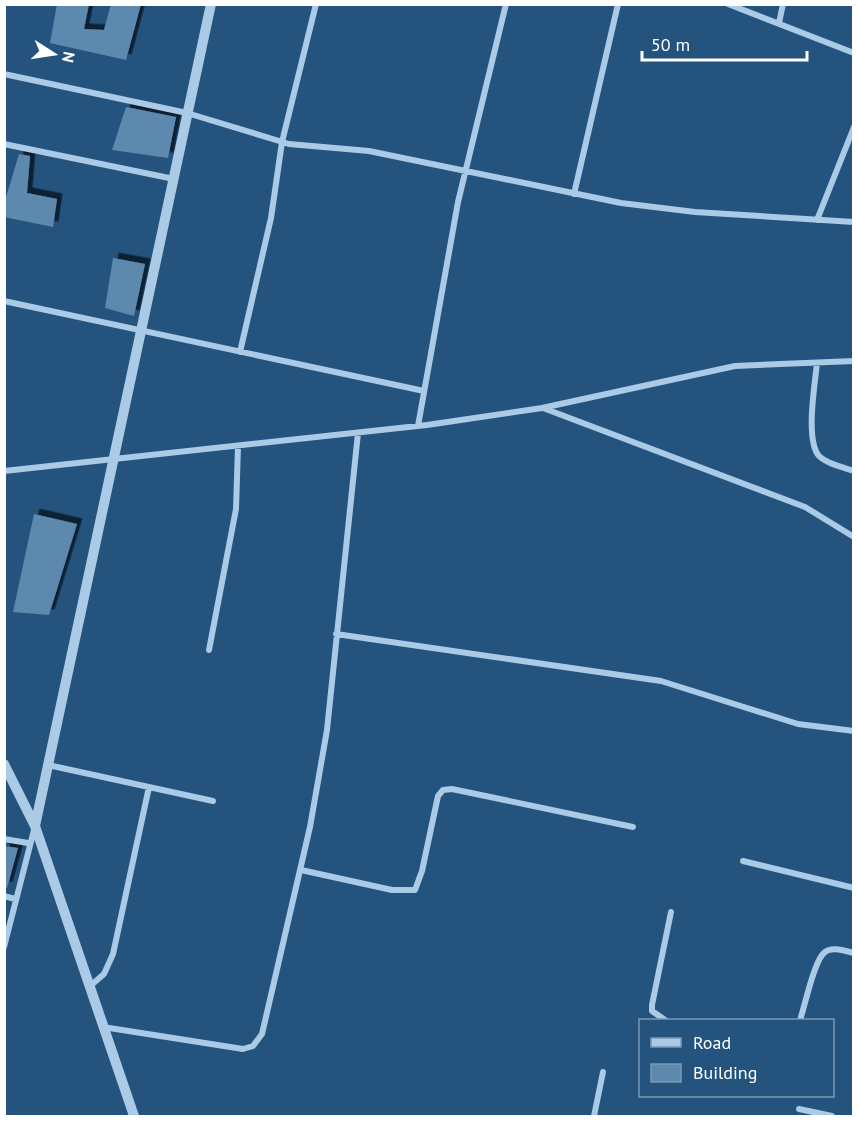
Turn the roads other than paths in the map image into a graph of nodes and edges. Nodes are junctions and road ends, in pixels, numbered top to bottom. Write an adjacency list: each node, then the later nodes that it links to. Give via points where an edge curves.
1 (211, 4): 10 (street)
2 (316, 4): 12 (street)
3 (506, 4): 14 (street)
4 (618, 4): 16 (street)
5 (728, 4): 7 (street)
6 (783, 4): 7 (street)
7 (779, 23): 8 (street)
8 (854, 53)
9 (4, 74): 10 (street)
10 (187, 113): 12 (street); 15 (street)
11 (854, 127): 17 (street)
12 (282, 142): 14 (street, via 369,151); 21 (street, via 271,218)
13 (4, 144): 15 (street)
14 (464, 173): 16 (street); 24 (street)
15 (174, 178): 20 (street)
16 (574, 194): 17 (street, via 695,212)
17 (817, 220): 18 (street)
18 (854, 222)
19 (4, 301): 20 (street)
20 (142, 331): 21 (street); 29 (street)
21 (240, 352): 24 (street)
22 (854, 361): 23 (street)
23 (817, 363): 25 (street, via 735,366); 31 (street, via 814,446 819,456)
24 (424, 391): 26 (street)
25 (542, 408): 26 (street); 32 (street, via 805,507)
26 (418, 426): 27 (street)
27 (358, 433): 28 (street); 33 (street)
28 (238, 446): 29 (street); 34 (street, via 236,509)
29 (112, 461): 30 (street); 37 (street)
30 (4, 471)
31 (854, 471)
32 (854, 537)
33 (336, 634): 35 (street, via 661,681 798,724); 45 (street, via 327,729)
34 (209, 650)
35 (854, 732)
36 (4, 764): 40 (street)
37 (48, 765): 38 (street); 40 (street)
38 (149, 787): 39 (street); 52 (street, via 113,954 104,974)
39 (213, 801)
40 (35, 826): 43 (street); 52 (street)
41 (633, 826): 45 (street, via 443,790 438,796 423,871 415,890 392,890)
42 (4, 839): 43 (street)
43 (28, 843): 48 (street)
44 (743, 861): 46 (street)
45 (301, 870): 55 (street, via 262,1034 253,1046 230,1048)
46 (854, 888)
47 (4, 896): 48 (street)
48 (15, 899): 50 (street)
49 (671, 912): 53 (street, via 652,1005 652,1011)
50 (4, 947)
51 (854, 953): 54 (street, via 831,949 824,952)
52 (88, 987): 55 (street)
53 (664, 1019)
54 (800, 1019)
55 (102, 1026): 58 (street)
56 (603, 1072): 59 (street)
57 (799, 1109): 60 (street)
58 (134, 1116)
59 (594, 1116)
60 (832, 1116)

